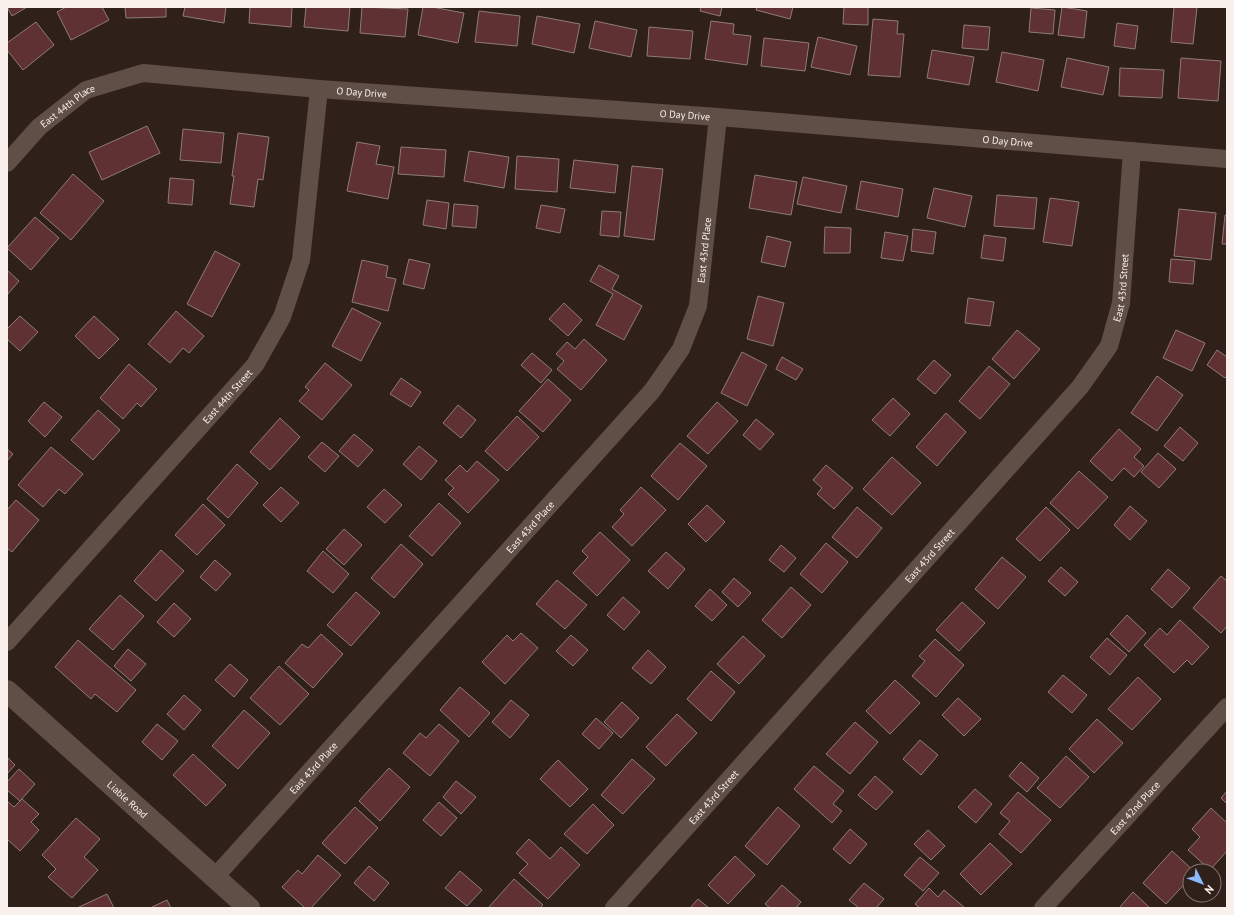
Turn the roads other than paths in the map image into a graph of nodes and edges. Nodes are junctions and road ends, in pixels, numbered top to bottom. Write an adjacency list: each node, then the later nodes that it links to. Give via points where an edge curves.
1 (143, 73): 2 (street, O Day Drive); 6 (street, East 44th Place, via 86,90 39,127)
2 (319, 89): 3 (street, O Day Drive); 7 (street, East 44th Street, via 301,260 282,317 255,365)
3 (718, 117): 4 (street, O Day Drive); 10 (street, East 43rd Place, via 698,306 681,349 652,391)
4 (1132, 151): 5 (street, O Day Drive); 12 (street, East 43rd Street, via 1121,304 1109,346 1080,387)
5 (1227, 159)
6 (7, 163)
7 (7, 642)
8 (7, 690): 10 (street, Liable Road)
9 (1227, 707): 13 (street, East 42nd Place)
10 (215, 876): 11 (street, Liable Road)
11 (249, 908)
12 (614, 908)
13 (1043, 908)

